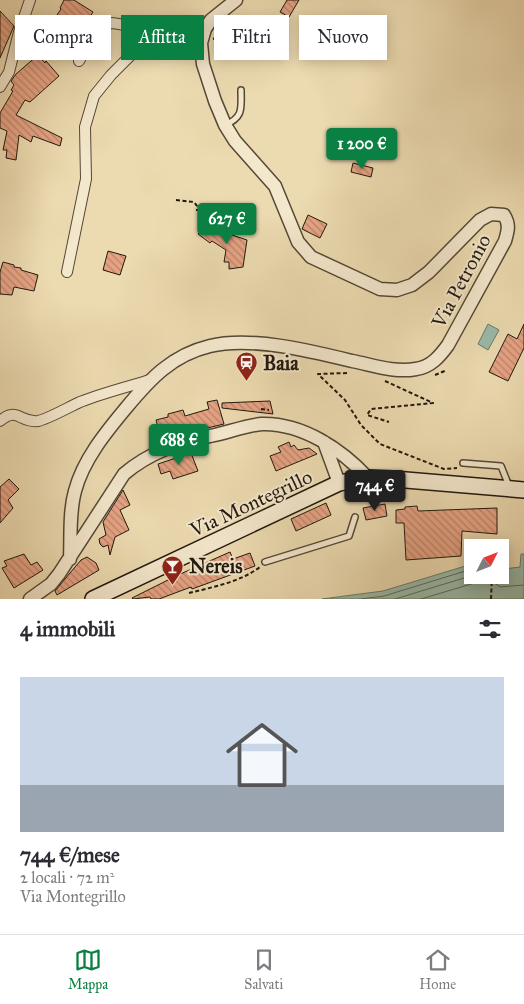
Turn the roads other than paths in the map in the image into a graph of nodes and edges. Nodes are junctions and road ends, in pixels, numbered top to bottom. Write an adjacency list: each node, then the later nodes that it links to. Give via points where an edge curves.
1 (30, 0): 5 (street, via 9,72)
2 (236, 0): 3 (street)
3 (205, 29): 7 (street, Via Petronio, via 201,43 203,64)
4 (128, 60): 8 (street, via 97,91 91,103 85,127 86,179)
5 (0, 87)
6 (241, 90): 7 (lane, via 241,111 236,119)
7 (225, 125): 9 (street, Via Petronio, via 275,186 303,249 311,257 380,288 397,290 412,285 480,220 492,214 504,215 508,221 505,241 448,345 430,364 396,371 270,344 224,343 188,354)
8 (67, 272)
9 (150, 380): 10 (street, via 88,399 40,421 30,421 13,414); 17 (street, Via Petronio, via 119,416 84,468 74,492)
10 (0, 421)
11 (324, 442): 13 (street, via 354,462); 14 (street); 17 (street, via 290,427 262,424 178,444 151,455 124,474)
12 (463, 463): 15 (lane, via 501,466)
13 (368, 478): 14 (main road, Via Montegrillo); 15 (main road, Via Montegrillo)
14 (339, 482): 20 (main road, Via Montegrillo)
15 (517, 490)
16 (355, 516): 18 (lane, via 349,536)
17 (70, 559): 19 (street, via 51,584)
18 (265, 562)
19 (30, 599)
20 (93, 599)

